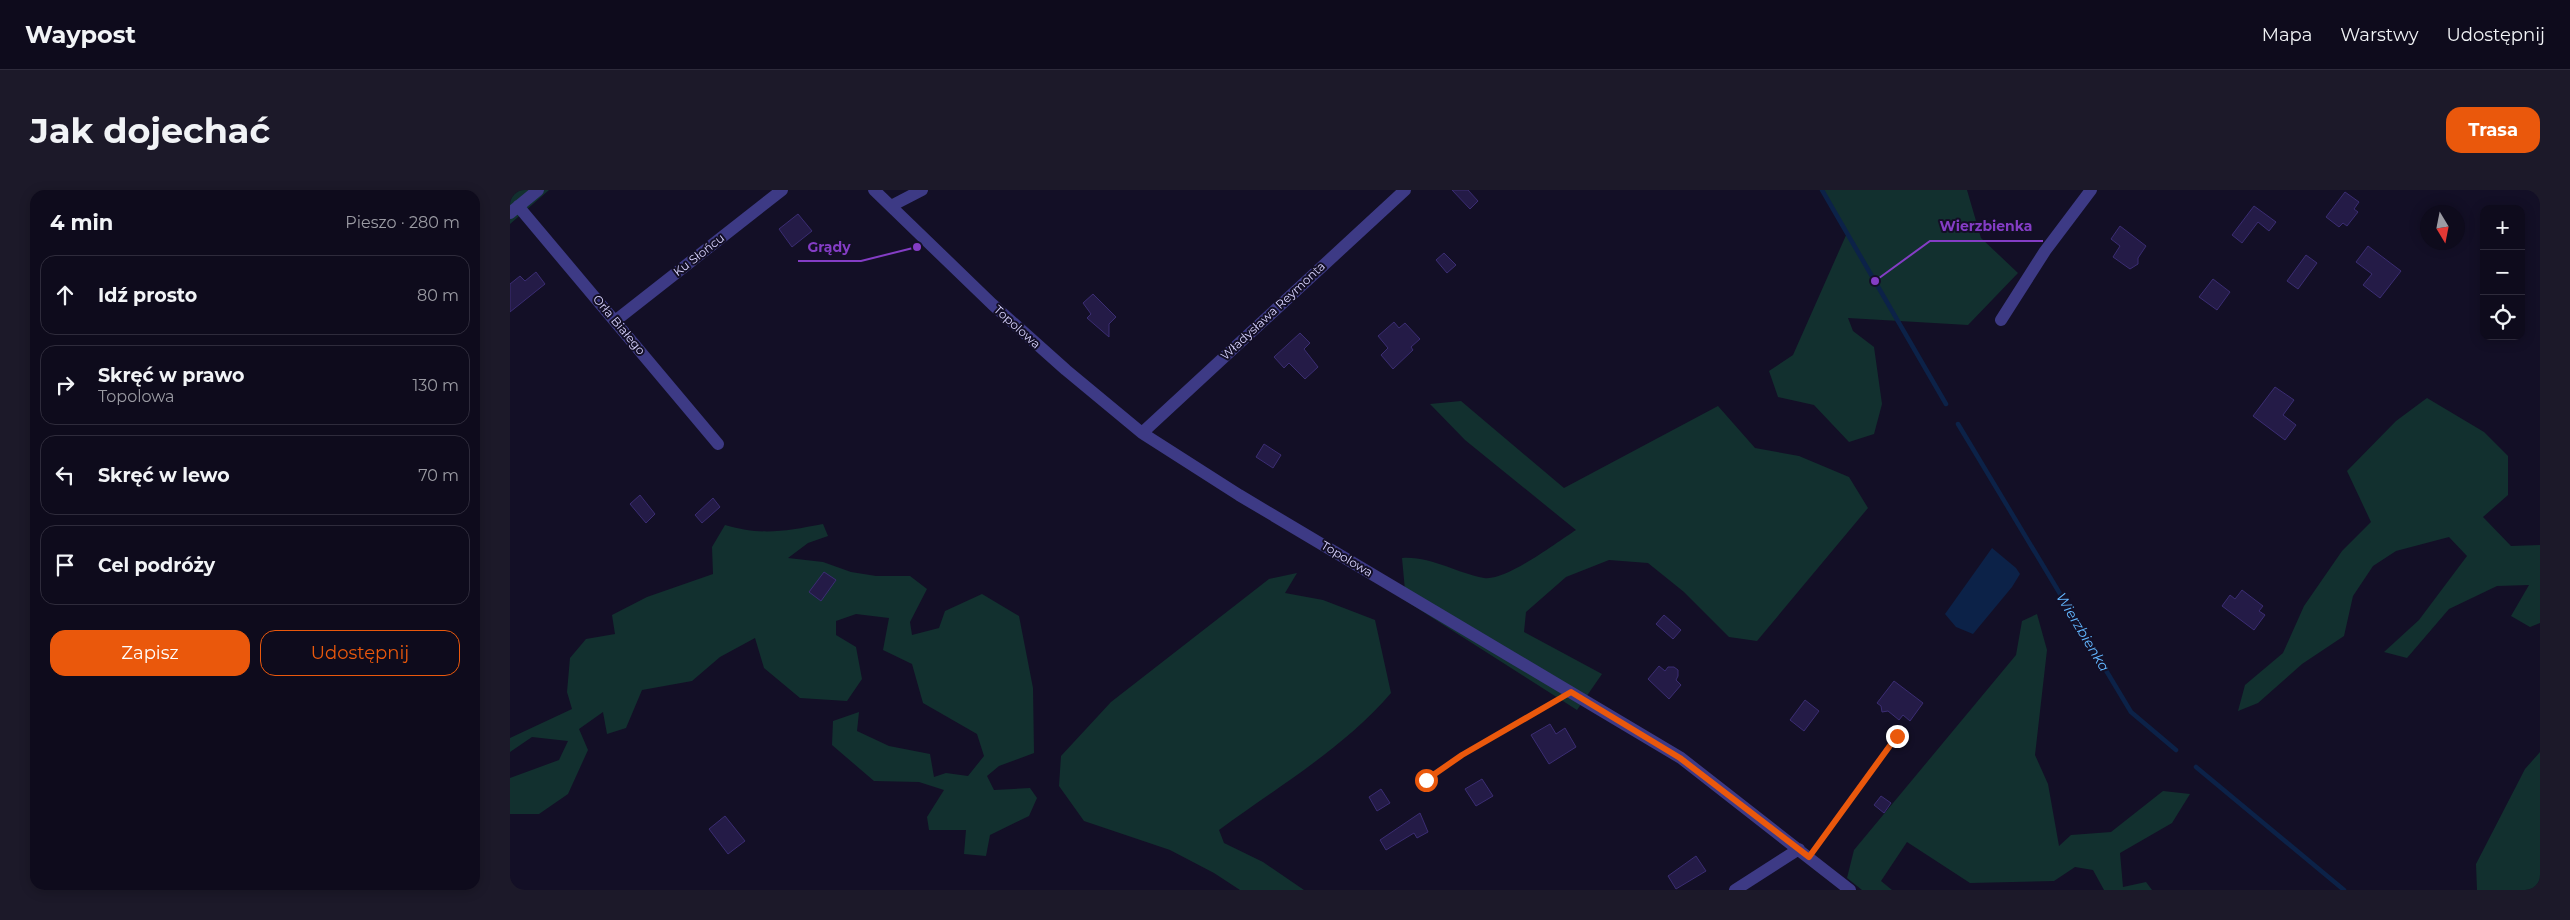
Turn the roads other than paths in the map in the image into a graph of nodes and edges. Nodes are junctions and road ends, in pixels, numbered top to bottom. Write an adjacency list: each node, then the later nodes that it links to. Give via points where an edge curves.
1 (538, 190): 8 (street)
2 (782, 190): 10 (street, Ku Słońcu)
3 (874, 190): 7 (street, Topolowa)
4 (922, 190): 7 (street)
5 (1405, 190): 11 (street, Władysława Reymonta)
6 (2091, 190): 9 (street, via 2040,259)
7 (891, 206): 11 (street, Topolowa, via 1051,357)
8 (514, 209): 10 (street, Orła Białego)
9 (2001, 320)
10 (615, 321): 12 (street, Orła Białego)
11 (1142, 433): 13 (street, Topolowa, via 1680,758)
12 (718, 444)
13 (1804, 853): 14 (street); 15 (street, Topolowa)
14 (1735, 890)
15 (1850, 890)

